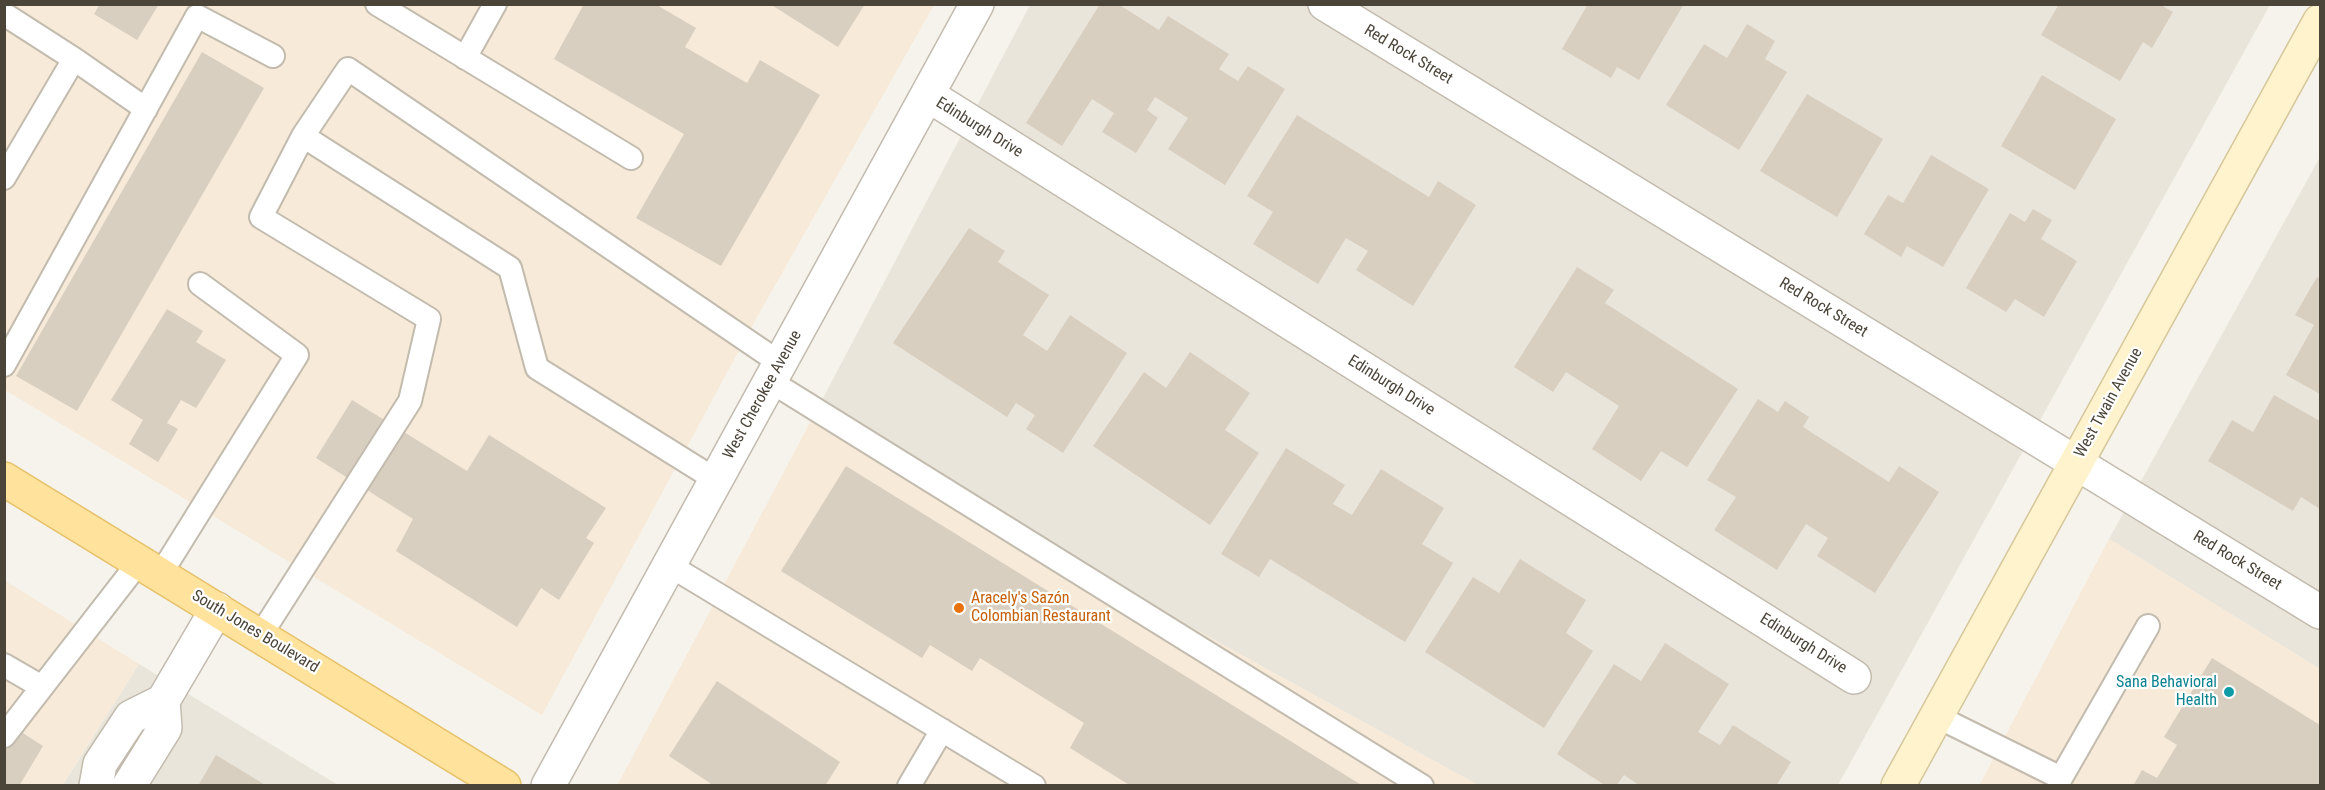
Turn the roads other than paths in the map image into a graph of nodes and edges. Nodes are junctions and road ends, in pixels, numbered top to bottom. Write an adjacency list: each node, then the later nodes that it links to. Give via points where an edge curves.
1 (377, 4): 8 (lane)
2 (495, 4): 8 (lane)
3 (977, 4): 10 (street, West Cherokee Avenue)
4 (1324, 4): 18 (street, Red Rock Street)
5 (4, 14): 9 (lane)
6 (2320, 21): 18 (street, West Twain Avenue)
7 (273, 56): 11 (lane, via 197,16)
8 (465, 58): 13 (lane)
9 (74, 59): 11 (lane); 14 (lane)
10 (928, 95): 17 (street, West Cherokee Avenue); 28 (street, Edinburgh Drive)
11 (146, 109): 16 (lane)
12 (303, 136): 17 (lane, via 348,69); 20 (lane, via 510,268 537,368); 26 (lane, via 261,217 429,319 410,401)
13 (631, 158)
14 (4, 178)
15 (200, 284): 22 (lane, via 297,355)
16 (4, 365)
17 (775, 372): 20 (street, West Cherokee Avenue); 41 (lane)
18 (2076, 463): 24 (street, Red Rock Street); 31 (street, West Twain Avenue)
19 (4, 479): 22 (main road, South Jones Boulevard)
20 (716, 480): 21 (street, West Cherokee Avenue)
21 (669, 565): 32 (lane); 38 (street, West Cherokee Avenue)
22 (150, 568): 23 (main road, South Jones Boulevard); 29 (lane)
23 (217, 609): 26 (main road, South Jones Boulevard); 30 (street)
24 (2320, 612)
25 (2148, 626): 34 (lane)
26 (260, 636): 37 (main road, South Jones Boulevard)
27 (4, 665): 29 (lane)
28 (1854, 677)
29 (42, 687): 33 (lane)
30 (163, 701): 35 (street, via 131,717 100,764); 36 (street, via 165,728)
31 (1936, 716): 34 (lane); 42 (street, West Twain Avenue)
32 (942, 730): 39 (lane); 40 (lane)
33 (4, 736)
34 (2059, 782)
35 (96, 786)
36 (129, 786)
37 (504, 786)
38 (548, 786)
39 (909, 786)
40 (1034, 786)
41 (1422, 786)
42 (1898, 786)

